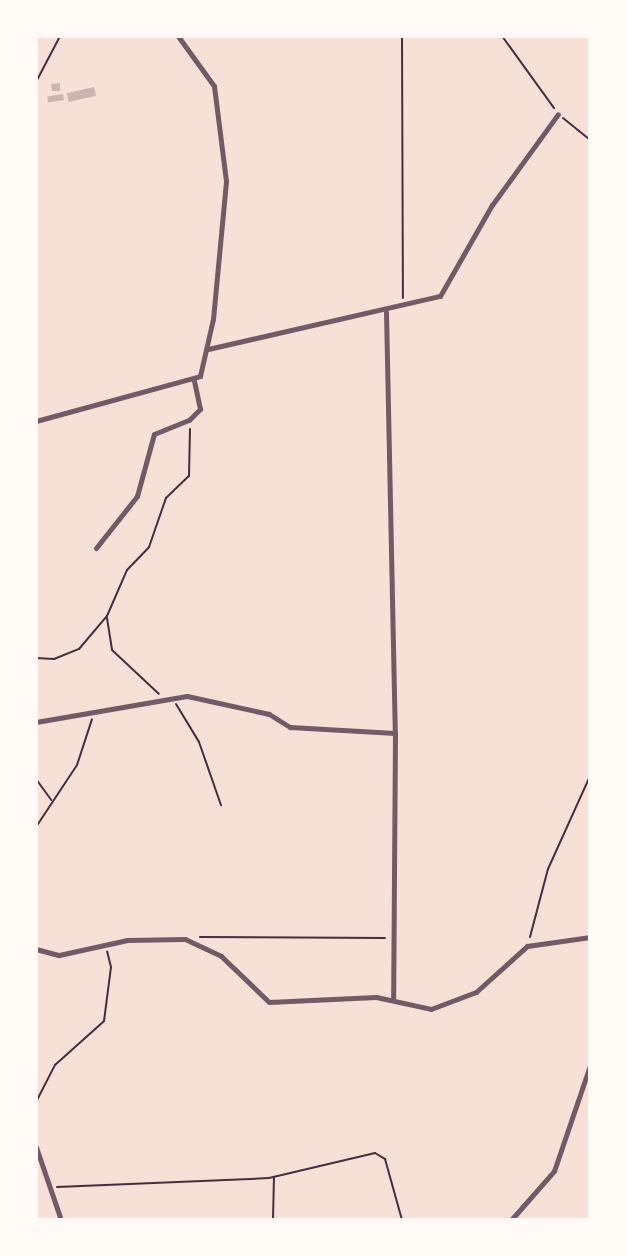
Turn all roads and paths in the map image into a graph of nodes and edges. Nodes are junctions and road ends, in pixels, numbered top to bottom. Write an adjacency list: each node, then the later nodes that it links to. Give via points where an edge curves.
1 (60, 36): 5 (path)
2 (178, 36): 10 (street, via 214,86 220,116 226,181)
3 (402, 36): 8 (path)
4 (502, 36): 6 (path)
5 (36, 82)
6 (558, 114): 7 (path); 8 (street, via 492,205 446,290)
7 (590, 140)
8 (403, 308): 9 (street)
9 (386, 312): 10 (street); 20 (street)
10 (208, 349): 11 (street)
11 (194, 381): 12 (street, via 200,409); 13 (street, via 125,393)
12 (189, 420): 14 (street, via 154,434 137,496); 15 (path, via 189,476 166,498 149,547 127,570)
13 (36, 421)
14 (96, 548)
15 (107, 616): 16 (path, via 79,649 54,659); 17 (path, via 112,650)
16 (36, 658)
17 (167, 697): 18 (street); 20 (street, via 260,712 290,727); 24 (path, via 199,742)
18 (93, 710): 19 (street); 23 (path, via 86,748)
19 (36, 722)
20 (395, 733): 27 (street)
21 (590, 776): 30 (path, via 548,869)
22 (36, 779): 23 (path)
23 (54, 801): 25 (path)
24 (221, 805)
25 (36, 827)
26 (590, 937): 30 (street)
27 (394, 938): 28 (path); 32 (street)
28 (185, 939): 29 (street, via 150,937); 32 (street, via 221,956 269,1002)
29 (105, 946): 31 (street, via 59,955); 34 (path, via 111,962 104,1021 55,1065)
30 (527, 946): 32 (street, via 488,983 456,1003 431,1009)
31 (36, 949)
32 (393, 1000)
33 (590, 1065): 41 (street, via 554,1171)
34 (36, 1102)
35 (36, 1147): 37 (street)
36 (274, 1177): 37 (path); 39 (path); 40 (path, via 379,1153)
37 (47, 1187): 38 (street)
38 (61, 1220)
39 (273, 1220)
40 (402, 1220)
41 (511, 1220)

